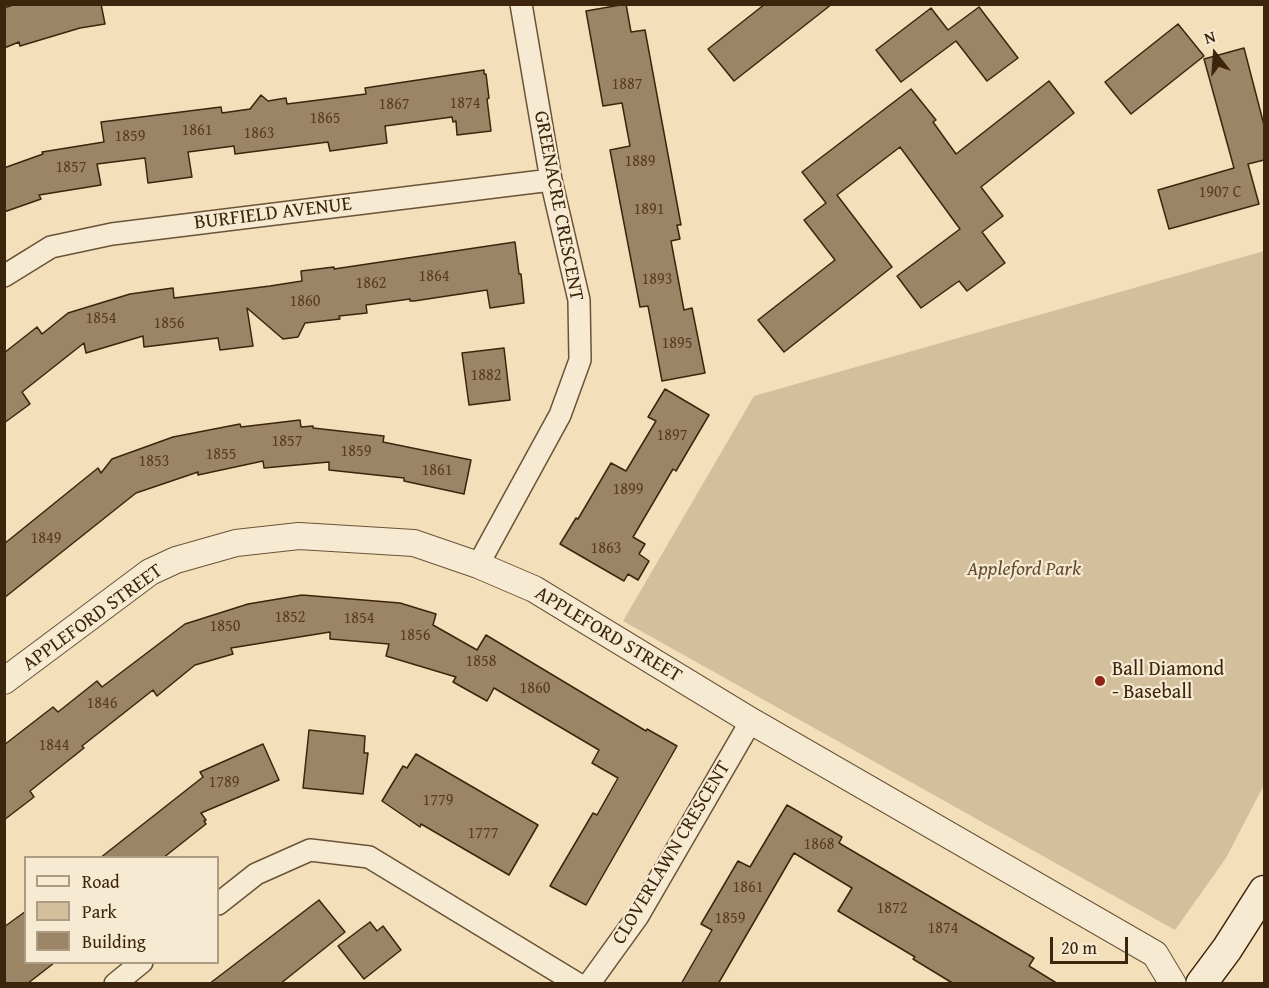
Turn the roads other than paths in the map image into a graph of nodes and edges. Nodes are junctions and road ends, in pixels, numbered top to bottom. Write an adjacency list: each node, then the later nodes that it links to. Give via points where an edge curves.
1 (521, 4): 2 (street, GREENACRE CRESCENT)
2 (551, 180): 3 (street, BURFIELD AVENUE, via 112,234 51,247); 4 (street, GREENACRE CRESCENT, via 579,300 580,360 560,415)
3 (4, 276)
4 (478, 565): 5 (street, APPLEFORD STREET, via 414,543 299,536 236,543 176,560 150,572); 6 (street, APPLEFORD STREET, via 534,589)
5 (4, 681)
6 (751, 721): 12 (street, CLOVERLAWN CRESCENT, via 638,916); 13 (street, APPLEFORD STREET, via 1155,954)
7 (1264, 891): 14 (main road)
8 (219, 903): 11 (street, via 256,874 310,850 369,857)
9 (141, 964): 10 (street)
10 (115, 984)
11 (578, 984)
12 (590, 984)
13 (1173, 984)
14 (1201, 984)

